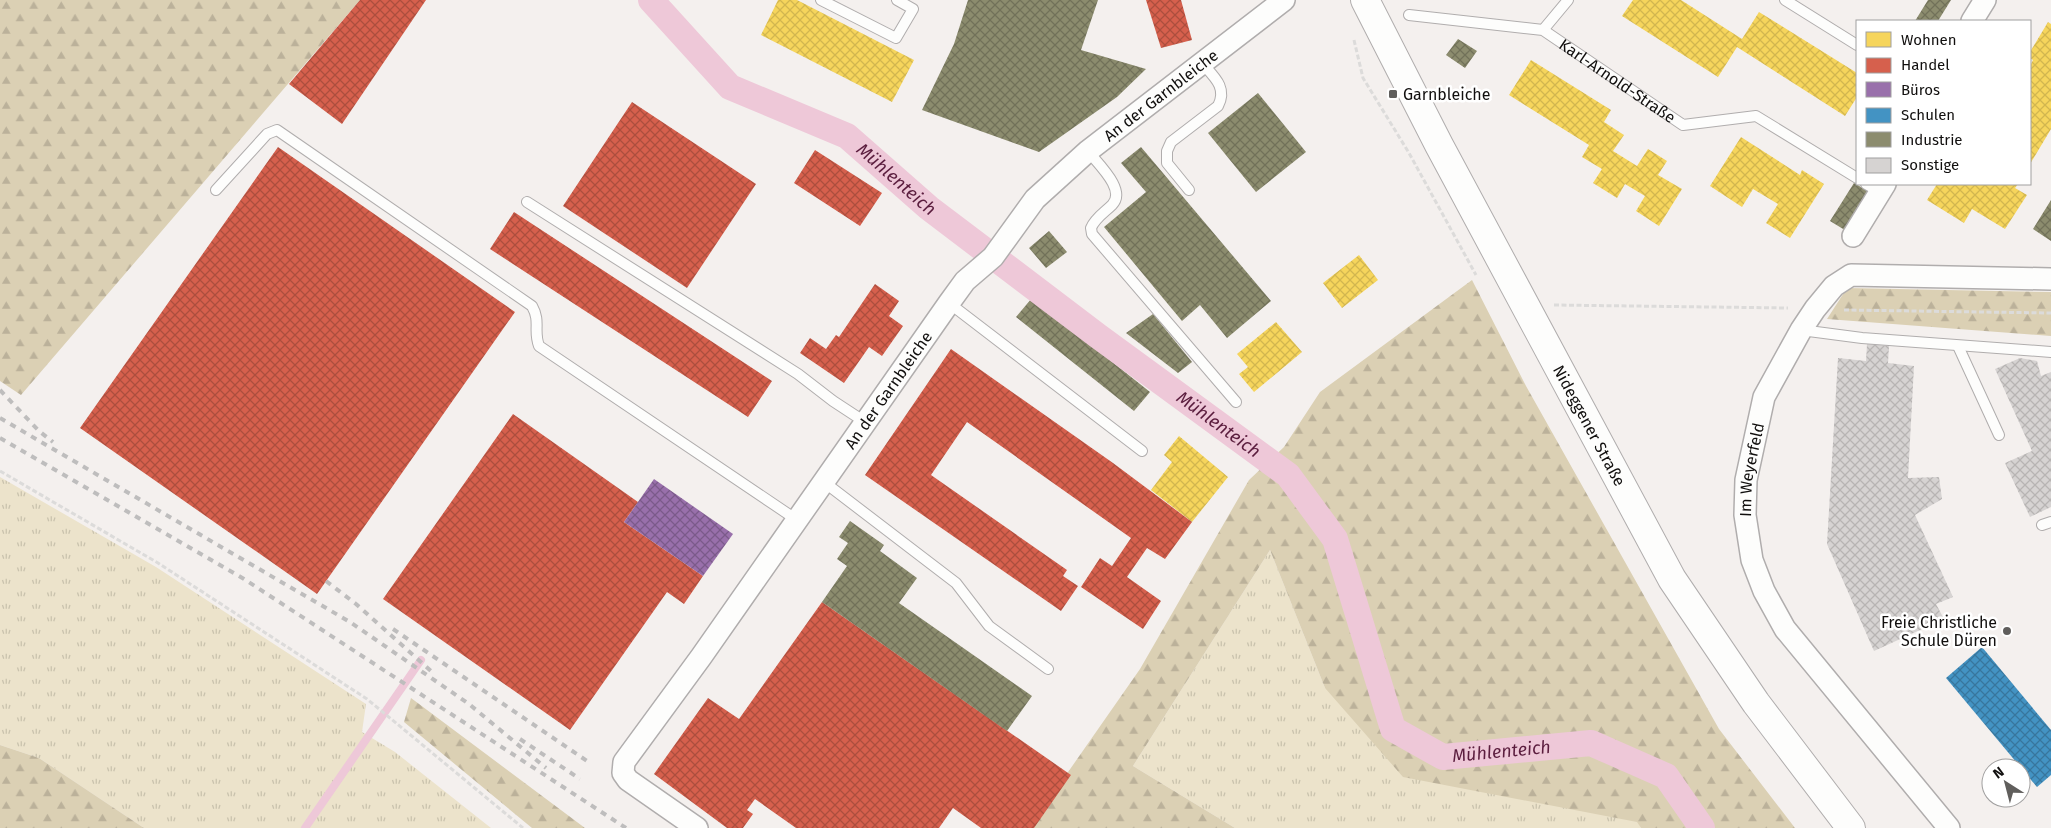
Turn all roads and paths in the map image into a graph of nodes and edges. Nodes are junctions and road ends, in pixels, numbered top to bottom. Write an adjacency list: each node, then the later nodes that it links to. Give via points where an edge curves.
1 (821, 0): 2 (lane, via 896,38 912,9)
2 (897, 0)
3 (1284, 0): 12 (street, An der Garnbleiche)
4 (1366, 0): 35 (main road, Nideggener Straße, via 1457,178 1672,579 1756,703)
5 (1568, 0): 10 (lane)
6 (1785, 0): 11 (lane)
7 (1985, 0): 9 (street)
8 (1409, 15): 10 (lane)
9 (1973, 20)
10 (1543, 30): 14 (lane, Karl-Arnold-Straße, via 1683,125 1756,116)
11 (1856, 44)
12 (1202, 62): 13 (street, An der Garnbleiche); 17 (lane, via 1220,86 1222,98 1218,106 1171,142 1167,152 1167,163)
13 (1088, 152): 21 (street, An der Garnbleiche, via 1035,198 993,257 966,281); 25 (lane, via 1116,186 1118,195 1093,223 1090,228 1092,234)
14 (1856, 177)
15 (1877, 187): 19 (street)
16 (216, 190): 31 (lane, via 267,134 278,130 532,306 538,316 536,337 539,346)
17 (1189, 190)
18 (527, 202): 26 (lane, via 798,374)
19 (1853, 236)
20 (2051, 279): 22 (street, Im Weyerfeld, via 1851,275 1834,286)
21 (949, 303): 26 (street, An der Garnbleiche); 28 (lane)
22 (1801, 330): 23 (lane); 36 (street, Im Weyerfeld, via 1764,397 1746,480 1745,516 1752,560 1764,591 1785,628)
23 (1958, 346): 24 (lane); 27 (lane)
24 (2051, 352)
25 (1236, 402)
26 (865, 422): 30 (street, An der Garnbleiche)
27 (1999, 435)
28 (1142, 451)
29 (0, 471): 33 (path, via 158,562 367,699)
30 (824, 482): 31 (street, An der Garnbleiche); 32 (lane, via 956,583 989,626)
31 (797, 520): 34 (street, An der Garnbleiche, via 624,762 623,773 628,780)
32 (1048, 669)
33 (523, 828)
34 (697, 828)
35 (1851, 828)
36 (1949, 828)

